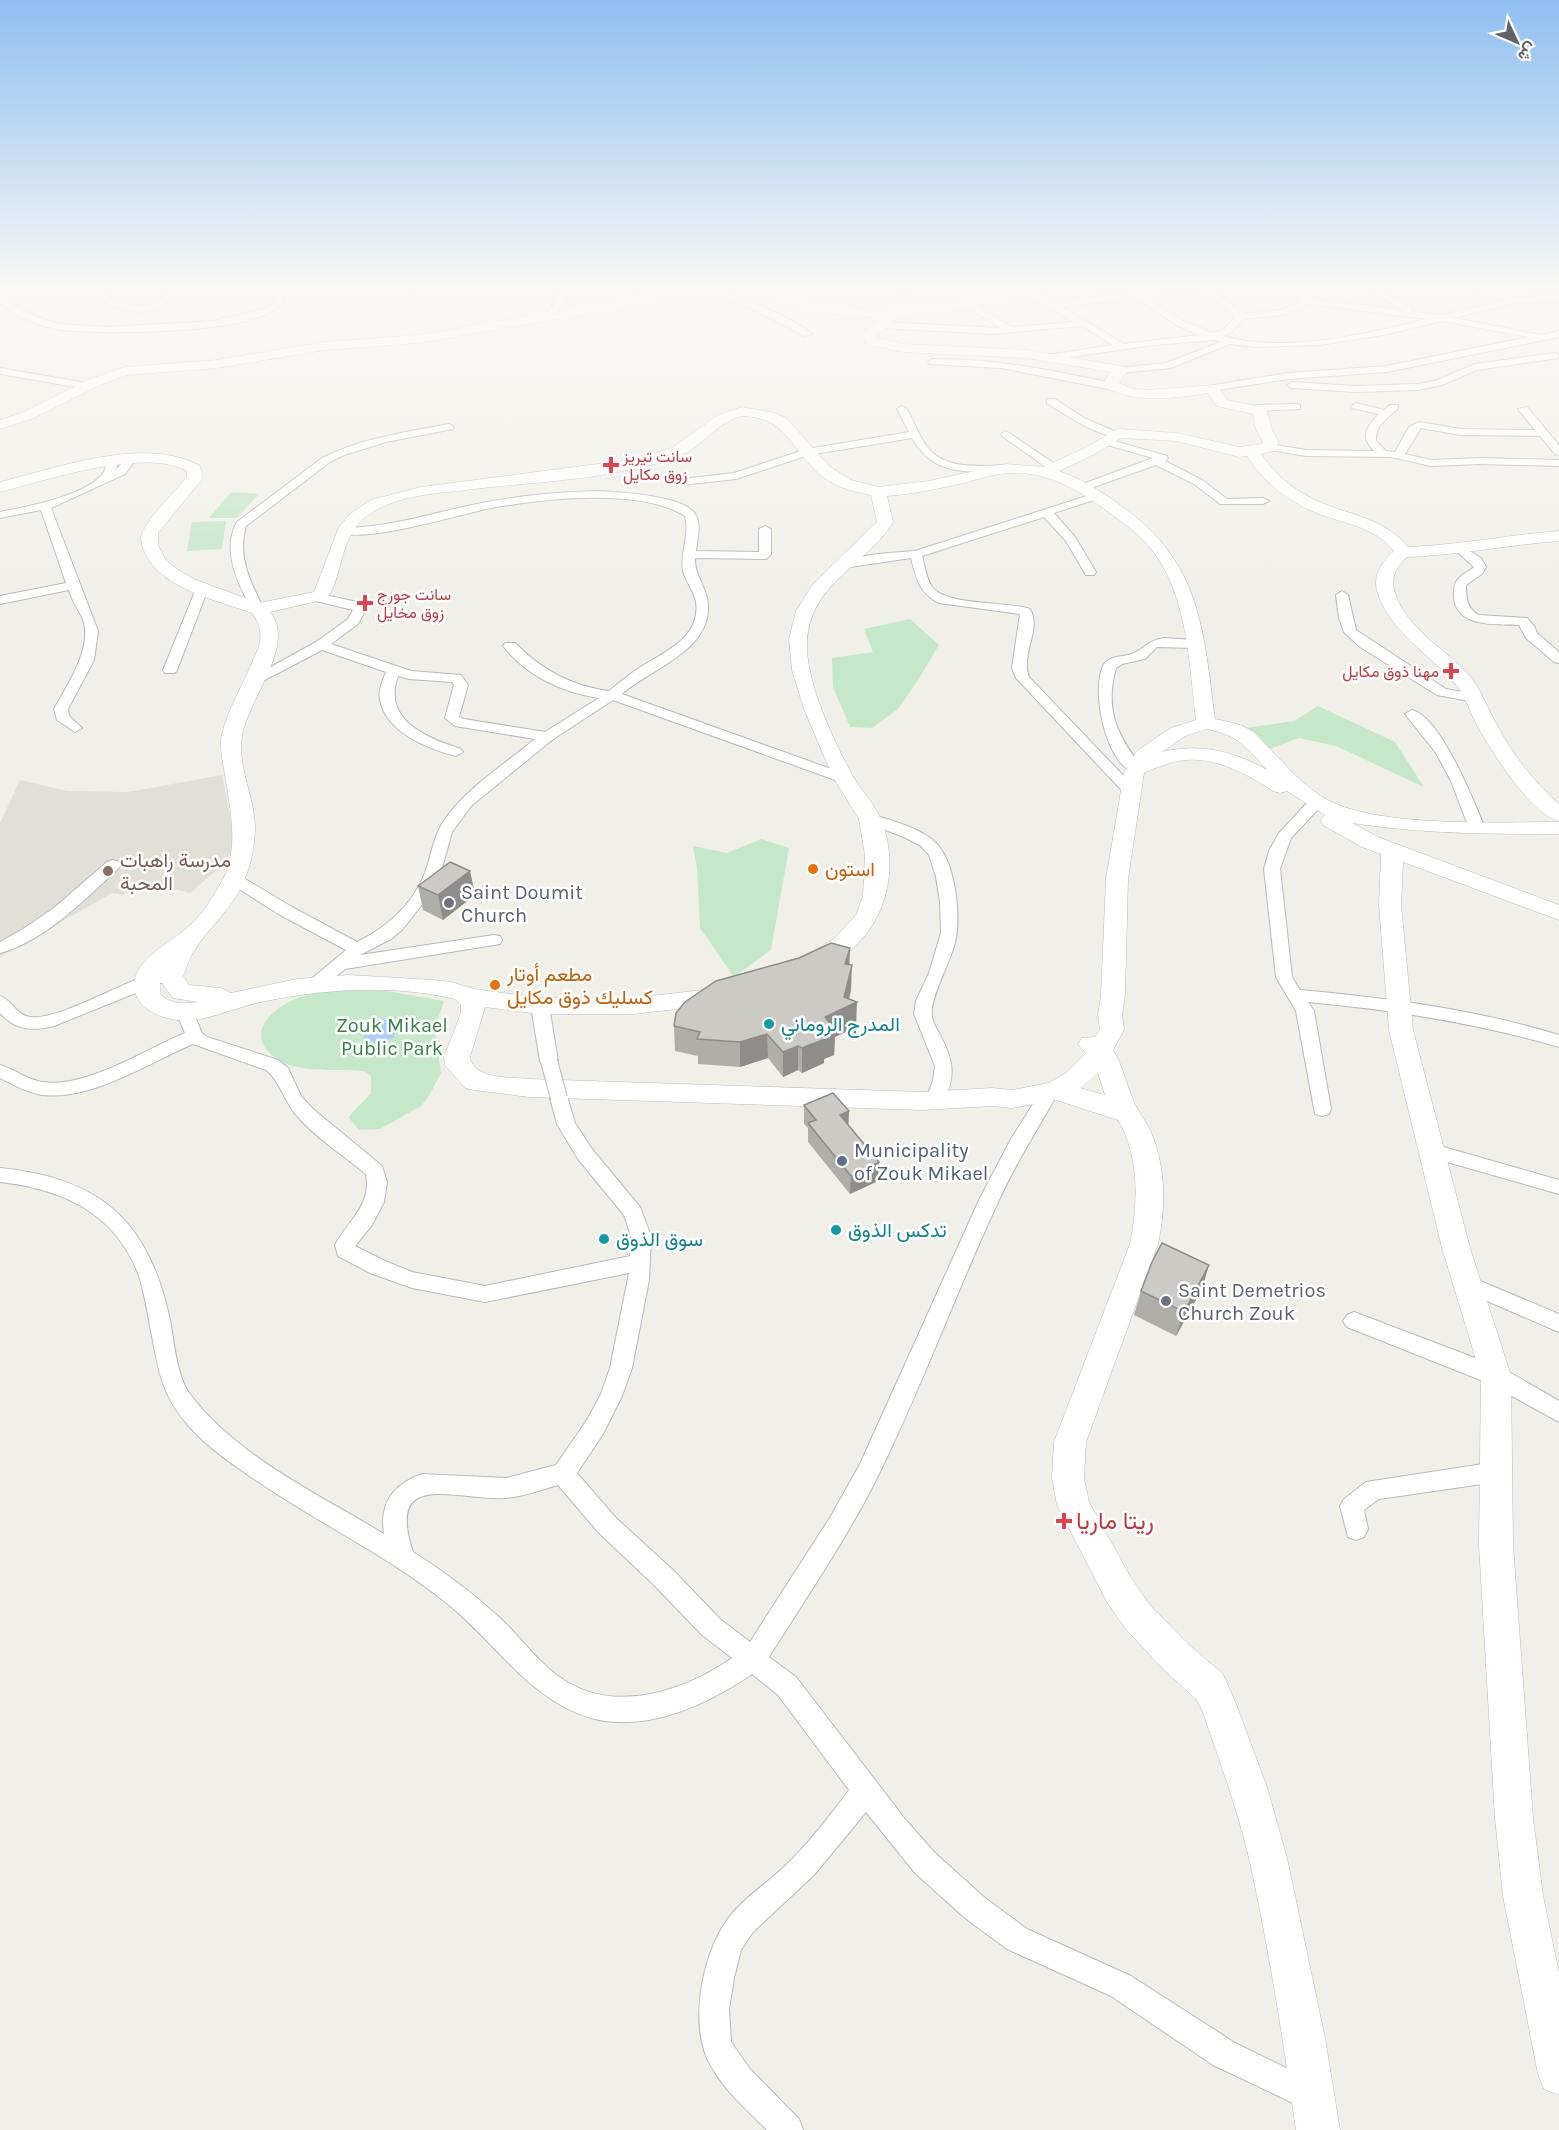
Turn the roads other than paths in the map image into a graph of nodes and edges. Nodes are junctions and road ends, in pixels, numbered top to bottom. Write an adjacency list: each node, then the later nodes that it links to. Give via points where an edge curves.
1 (84, 387): 13 (street, via 29,415)
2 (1114, 387): 6 (street, via 1150,393)
3 (1216, 387): 6 (street)
4 (1331, 387): 5 (street)
5 (1386, 387)
6 (1212, 388): 10 (street, via 1222,403)
7 (1051, 401): 18 (street)
8 (1356, 406): 23 (street, via 1390,410 1371,432 1371,442)
9 (1296, 407): 10 (street)
10 (1256, 408): 19 (street, via 1262,415 1262,428)
11 (902, 409): 16 (street)
12 (1523, 409): 15 (street)
13 (0, 424)
14 (449, 427): 55 (street, via 364,445 334,456 241,524 237,533 240,574)
15 (1544, 433): 22 (street); 24 (street, via 1461,432 1419,425)
16 (915, 434): 20 (street); 29 (street, via 928,457 943,465)
17 (1006, 434): 30 (street)
18 (1110, 437): 21 (street, via 1134,433 1177,437); 27 (street, via 1163,458); 30 (street)
19 (1270, 447): 21 (street); 23 (street, via 1306,453)
20 (807, 452): 31 (street, via 784,422 740,412 725,416 683,448); 32 (street, via 745,474); 35 (street, via 834,478)
21 (1252, 452): 45 (street, via 1280,486 1325,510 1372,524)
22 (1559, 452)
23 (1382, 453): 24 (street)
24 (1399, 455): 28 (street, via 1431,463)
25 (132, 460): 26 (street); 33 (street, via 121,472); 51 (street, via 176,464 185,470 189,484 155,525 150,545 158,562 172,574)
26 (109, 462): 33 (street, via 109,474); 34 (street)
27 (1158, 462): 36 (street); 37 (street, via 1198,482 1224,502)
28 (1559, 463)
29 (1012, 468): 30 (street); 35 (street, via 915,489)
30 (1051, 470): 36 (street)
31 (600, 482): 42 (street, via 541,499 471,508 383,531); 42 (street, via 405,495 366,510); 46 (street, via 690,514)
32 (682, 482)
33 (95, 483): 38 (street)
34 (0, 487)
35 (878, 492): 48 (street, via 885,522)
36 (1090, 492): 39 (street); 56 (street, via 1146,533 1168,560 1186,603)
37 (1263, 501)
38 (45, 506): 40 (street); 50 (street)
39 (1047, 513): 47 (street); 49 (street, via 1071,539)
40 (0, 515)
41 (765, 529): 46 (street, via 762,556)
42 (345, 531): 53 (street, via 323,591)
43 (1559, 536): 44 (street)
44 (1460, 549): 45 (street); 59 (street, via 1479,563 1478,571 1460,585 1460,600 1469,615 1477,619 1522,621 1531,635)
45 (1403, 552): 64 (street, via 1384,573 1387,596 1397,615 1463,680)
46 (690, 554): 63 (street, via 693,585 702,602 696,628 680,648)
47 (916, 554): 48 (street); 76 (street, via 926,588 942,599 962,605 1011,606 1026,612 1019,668 1023,678)
48 (843, 564): 74 (street, via 813,595 803,612 797,640 805,680)
49 (1090, 572)
50 (73, 585): 54 (street); 67 (street, via 93,631 87,660 61,709 62,717)
51 (202, 588): 55 (street); 60 (street)
52 (1342, 595): 64 (street, via 1350,632 1365,644 1442,692)
53 (316, 597): 55 (street); 57 (street, via 360,609 353,621)
54 (0, 600)
55 (258, 609): 62 (street, via 267,620 270,641)
56 (1194, 644): 66 (street); 73 (street, via 1164,642 1140,656 1110,666 1106,711 1111,732 1120,752)
57 (321, 645): 61 (street); 62 (street)
58 (510, 646): 63 (street, via 556,683)
59 (1559, 659)
60 (170, 670)
61 (393, 670): 69 (street, via 460,680 452,715 456,721); 70 (street, via 386,701 397,719 420,738)
62 (256, 679): 86 (street, via 232,735 232,758 244,826)
63 (612, 695): 69 (street); 74 (street)
64 (1475, 698): 75 (street, via 1488,727)
65 (1412, 714): 80 (street, via 1430,732 1465,792)
66 (1206, 723): 68 (street); 72 (street, via 1223,725 1245,735)
67 (75, 728)
68 (1178, 732): 71 (street, via 1174,743); 73 (street, via 1151,749)
69 (548, 736): 91 (street, via 466,803 444,831 432,875 422,893 396,926)
70 (456, 752)
71 (1185, 753): 72 (street); 73 (street, via 1162,756)
72 (1263, 766): 77 (street)
73 (1136, 769): 76 (street)
74 (843, 778): 79 (street)
75 (1533, 793): 78 (street); 81 (street)
76 (1132, 794): 106 (street, via 1117,879 1113,995)
77 (1313, 805): 80 (street, via 1341,815 1396,825); 83 (street, via 1370,842); 98 (street, via 1284,836 1272,869 1284,977)
78 (1559, 815)
79 (870, 819): 93 (street, via 878,860 868,916 829,956); 111 (street, via 932,848 949,903 949,933 922,1010 924,1023 942,1054 944,1069)
80 (1474, 828): 81 (street); 84 (street, via 1421,836 1413,844)
81 (1531, 828): 82 (street)
82 (1559, 828)
83 (1392, 851): 84 (street); 102 (street, via 1390,905)
84 (1425, 863): 87 (street)
85 (113, 865): 90 (street, via 54,914)
86 (234, 879): 88 (street); 91 (street)
87 (1559, 913)
88 (198, 932): 94 (street, via 183,949); 95 (street, via 168,952)
89 (494, 940): 92 (street)
90 (0, 948)
91 (357, 949): 92 (street)
92 (339, 964): 96 (street)
93 (792, 971)
94 (171, 976): 95 (street); 99 (street, via 182,992)
95 (147, 980): 101 (street, via 46,1022 24,1023); 104 (street, via 148,995 155,1003 174,1012)
96 (315, 985): 99 (street); 100 (street, via 424,987)
97 (737, 992): 103 (street, via 633,1006)
98 (1297, 995): 102 (street); 112 (street, via 1305,1011)
99 (245, 997): 104 (street)
100 (469, 997): 103 (street); 111 (street, via 473,1013 457,1057 458,1065 474,1081 529,1088 656,1094)
101 (0, 1002)
102 (1397, 1004): 107 (street); 115 (street)
103 (540, 1006): 118 (street, bridge, via 566,1124 633,1212 641,1236)
104 (185, 1012): 105 (street)
105 (195, 1036): 108 (street, via 92,1080 58,1088 34,1087); 118 (street, via 277,1069 306,1114 375,1171 377,1198 345,1245 345,1250 354,1256 409,1279 485,1294)
106 (1101, 1037): 109 (street, via 1091,1065); 110 (street, via 1065,1071 1044,1083); 113 (street)
107 (1559, 1041)
108 (0, 1071)
109 (1052, 1092): 110 (street); 113 (street, via 1091,1100); 114 (street)
110 (1004, 1095): 111 (street); 114 (street)
111 (934, 1101)
112 (1322, 1109)
113 (1130, 1120): 131 (street, via 1142,1148 1148,1177 1149,1223 1070,1442 1068,1478 1073,1505 1137,1616 1210,1687 1218,1704 1268,1858)
114 (1029, 1123): 128 (street, via 984,1208 895,1418 860,1488)
115 (1433, 1151): 117 (street); 119 (street)
116 (0, 1174): 127 (street, via 71,1189 115,1222 140,1255 153,1287 174,1390 193,1415 229,1450)
117 (1559, 1187)
118 (641, 1262): 125 (street, via 621,1368 611,1396)
119 (1466, 1283): 121 (street); 122 (street)
120 (1354, 1321): 122 (street)
121 (1559, 1323)
122 (1496, 1376): 123 (street); 124 (street)
123 (1559, 1412)
124 (1496, 1473): 126 (street, via 1374,1489 1352,1506); 130 (street, via 1502,1646 1521,1885)
125 (563, 1474): 127 (street, via 506,1488 422,1484 413,1488 403,1495 395,1509 395,1534); 128 (street, via 607,1525 711,1627)
126 (1356, 1529)
127 (404, 1560): 128 (street, via 435,1580 499,1634 556,1690 596,1706 653,1706 683,1699 717,1684)
128 (753, 1658): 129 (street, via 787,1686)
129 (865, 1792): 131 (street, via 925,1863 999,1928 1121,1986); 132 (street, via 823,1846 747,1919 731,1940 723,1964 713,2025 716,2046 729,2067)
130 (1559, 2074)
131 (1316, 2114)
132 (788, 2130)

